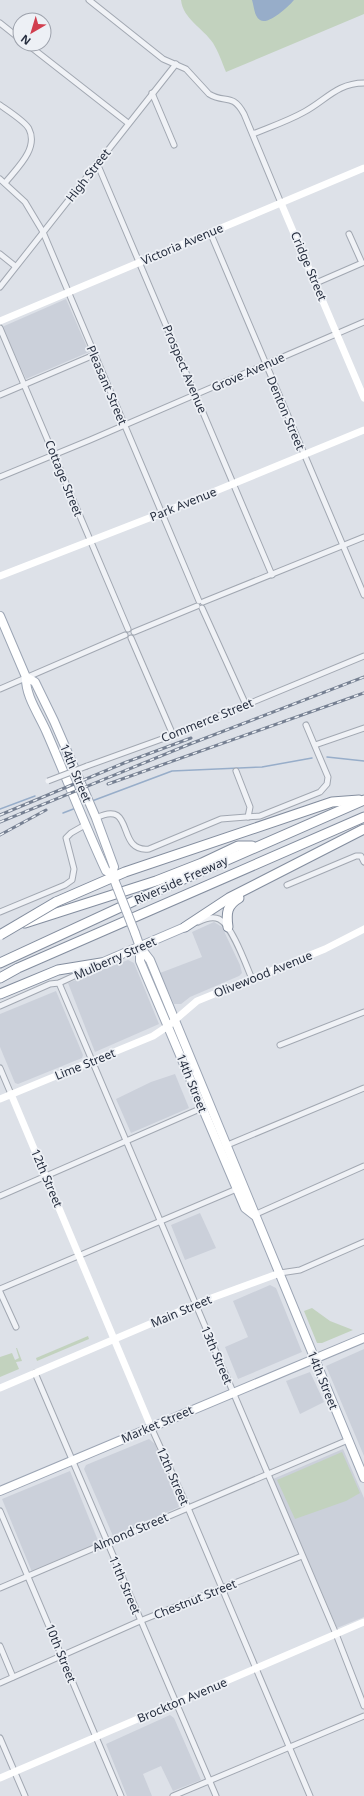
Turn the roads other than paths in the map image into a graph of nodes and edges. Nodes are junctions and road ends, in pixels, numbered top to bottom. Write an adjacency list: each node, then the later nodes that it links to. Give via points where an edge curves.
1 (91, 1): 5 (street, Cridge Street, via 164,59)
2 (0, 23): 3 (street)
3 (12, 33)
4 (37, 52): 9 (street)
5 (176, 64): 7 (street, High Street); 10 (street, Cridge Street, via 186,69 214,96 236,102)
6 (364, 83): 10 (street, via 345,86 326,95 305,112)
7 (152, 93): 9 (street, High Street); 11 (street)
8 (0, 106): 15 (street, via 29,128 32,138 30,150)
9 (128, 123): 12 (street, High Street)
10 (253, 134): 16 (street, Cridge Street)
11 (174, 145)
12 (98, 163): 17 (street, High Street); 21 (street, Prospect Avenue)
13 (364, 168): 16 (street, Victoria Avenue)
14 (0, 179): 15 (street, Pleasant Street)
15 (5, 183): 17 (street, Pleasant Street, via 25,202)
16 (281, 202): 18 (street, Victoria Avenue); 23 (street, Cridge Street)
17 (43, 232): 22 (street, High Street); 25 (street, Pleasant Street)
18 (210, 232): 21 (street, Victoria Avenue); 31 (street, Denton Street)
19 (349, 234): 23 (street, via 362,263)
20 (0, 254): 22 (street)
21 (140, 261): 25 (street, Victoria Avenue); 34 (street, Prospect Avenue)
22 (15, 266): 24 (street, High Street)
23 (316, 283): 29 (street, Cridge Street)
24 (0, 287)
25 (68, 292): 26 (street, Victoria Avenue); 30 (street, Pleasant Street)
26 (0, 321)
27 (364, 322): 29 (street, Grove Avenue)
28 (0, 328): 32 (street, Cottage Street)
29 (337, 333): 31 (street, Grove Avenue); 35 (street, Cridge Street)
30 (94, 355): 32 (street); 36 (street, Pleasant Street)
31 (265, 364): 34 (street, Grove Avenue); 39 (street, Denton Street)
32 (24, 385): 33 (street); 38 (street, Cottage Street)
33 (0, 395)
34 (196, 395): 36 (street, Grove Avenue); 41 (street, Prospect Avenue)
35 (364, 398)
36 (124, 425): 38 (street, Grove Avenue); 42 (street, Pleasant Street)
37 (364, 430): 39 (street, Park Avenue)
38 (54, 455): 40 (street, Grove Avenue); 44 (street, Cottage Street)
39 (304, 455): 41 (street, Park Avenue); 45 (street, Denton Street)
40 (0, 477)
41 (233, 484): 42 (street, Park Avenue); 46 (street, Prospect Avenue)
42 (162, 513): 44 (street, Park Avenue); 49 (street, Pleasant Street)
43 (364, 537): 45 (street)
44 (89, 541): 47 (street, Park Avenue); 51 (street, Cottage Street)
45 (343, 546): 46 (street); 48 (street, Denton Street)
46 (272, 575): 49 (street)
47 (0, 576)
48 (364, 595)
49 (200, 604): 52 (street); 58 (street, Pleasant Street)
50 (0, 616): 56 (main road, 14th Street)
51 (128, 629): 52 (street); 53 (street)
52 (134, 632): 54 (street)
53 (125, 635): 54 (street); 56 (street)
54 (131, 638): 61 (street)
55 (364, 656): 58 (street, Commerce Street)
56 (26, 677): 57 (street); 68 (main road, 14th Street, via 35,682); 69 (main road, 14th Street, via 25,687 42,720)
57 (0, 689)
58 (246, 705): 61 (street, Commerce Street)
59 (306, 725): 62 (street)
60 (364, 728): 62 (street)
61 (173, 735): 64 (street, Commerce Street, bridge)
62 (315, 745): 66 (street, via 328,777 324,789 260,816)
63 (236, 771): 66 (street, via 250,807)
64 (48, 782)
65 (364, 800): 71 (highway, Riverside Freeway); 73 (highway, via 332,802)
66 (248, 817): 68 (street, via 221,819 142,850 130,843 121,819 116,814 108,813)
67 (364, 817): 85 (highway, Riverside Freeway)
68 (96, 818): 73 (main road, 14th Street, via 114,867)
69 (85, 826): 73 (main road, 14th Street, via 106,871); 76 (street, via 66,838 74,869 72,880)
70 (364, 829): 74 (highway)
71 (256, 846): 80 (highway, via 238,846 156,881); 84 (highway, Riverside Freeway)
72 (364, 862): 75 (street, via 360,855)
73 (113, 876): 81 (highway, bridge, via 56,902); 82 (main road, 14th Street, bridge)
74 (257, 883): 77 (highway, via 253,889 230,904 226,913); 78 (highway)
75 (287, 885)
76 (0, 912)
77 (228, 926): 78 (street, Mulberry Street, via 214,918); 86 (street)
78 (185, 927): 82 (main road, Mulberry Street)
79 (364, 929): 86 (street, Olivewood Avenue, via 325,949)
80 (0, 930)
81 (0, 935)
82 (140, 947): 83 (main road, Mulberry Street); 91 (main road, 14th Street, via 140,961)
83 (101, 963): 87 (street, Mulberry Street, via 93,969); 88 (highway, via 58,970)
84 (0, 964)
85 (0, 978)
86 (252, 979): 91 (street, Olivewood Avenue, via 197,1001)
87 (59, 982): 89 (street, Mulberry Street); 93 (street, 13th Street)
88 (0, 994)
89 (0, 1006)
90 (364, 1012): 92 (street)
91 (171, 1023): 93 (street, Lime Street, via 153,1036); 98 (main road, 14th Street); 99 (main road, 14th Street)
92 (280, 1045)
93 (92, 1061): 96 (street, Lime Street); 100 (street, 13th Street)
94 (0, 1068): 96 (street, 12th Street)
95 (364, 1088): 101 (street)
96 (11, 1094): 97 (street, Lime Street); 103 (street, 12th Street)
97 (0, 1099)
98 (202, 1108): 99 (main road, via 206,1108); 100 (street); 101 (main road, 14th Street)
99 (221, 1132): 101 (main road, 14th Street)
100 (127, 1142): 103 (street); 107 (street, 13th Street)
101 (223, 1147): 104 (main road, 14th Street)
102 (364, 1166): 106 (street)
103 (46, 1176): 105 (street); 109 (street, 12th Street)
104 (240, 1187): 106 (main road, 14th Street, via 245,1208); 107 (street)
105 (0, 1196)
106 (254, 1215): 110 (main road, 14th Street)
107 (160, 1222): 109 (street); 112 (street, 13th Street)
108 (364, 1242): 110 (street, Main Street, via 300,1270)
109 (80, 1256): 111 (street); 115 (street, 12th Street)
110 (280, 1273): 112 (street, Main Street); 116 (main road, 14th Street)
111 (0, 1290): 113 (street)
112 (196, 1304): 115 (street, Main Street); 119 (street, 13th Street)
113 (16, 1327)
114 (364, 1338): 116 (main road, Market Street)
115 (113, 1339): 117 (street, Main Street); 120 (street, 12th Street)
116 (314, 1358): 119 (main road, Market Street); 121 (main road, 14th Street)
117 (35, 1373): 118 (street, Main Street); 122 (street, 11th Street)
118 (0, 1388)
119 (232, 1392): 120 (main road, Market Street); 123 (street, 13th Street)
120 (151, 1427): 122 (main road, Market Street); 126 (street, 12th Street)
121 (348, 1440): 123 (street, Almond Street); 124 (main road, 14th Street)
122 (72, 1460): 125 (main road, Market Street); 128 (street, 11th Street)
123 (269, 1474): 126 (street, Almond Street); 129 (street, 13th Street)
124 (364, 1478)
125 (0, 1491)
126 (188, 1508): 128 (street, Almond Street); 132 (street, 12th Street)
127 (0, 1511): 130 (street, 10th Street)
128 (107, 1541): 130 (street, Almond Street); 133 (street, 11th Street)
129 (302, 1556): 132 (street, Chestnut Street); 135 (street, 13th Street)
130 (29, 1576): 131 (street, Almond Street); 137 (street, 10th Street)
131 (0, 1588)
132 (222, 1589): 133 (street, Chestnut Street); 138 (street, 12th Street)
133 (140, 1621): 137 (street, Chestnut Street); 141 (street, 11th Street)
134 (364, 1622): 135 (street, Brockton Avenue)
135 (336, 1634): 138 (street, Brockton Avenue); 142 (street, 13th Street)
136 (0, 1646): 139 (street)
137 (62, 1655): 139 (street, Chestnut Street); 145 (street, 10th Street)
138 (256, 1669): 141 (street, Brockton Avenue); 146 (street, 12th Street)
139 (13, 1677): 140 (street, Chestnut Street)
140 (0, 1683)
141 (176, 1703): 145 (street, Brockton Avenue); 149 (street, 11th Street)
142 (364, 1706)
143 (364, 1716): 146 (street)
144 (0, 1738): 147 (street)
145 (95, 1738): 147 (street, Brockton Avenue); 151 (street, 10th Street)
146 (290, 1746): 149 (street); 154 (street, 12th Street)
147 (14, 1772): 148 (street, Brockton Avenue); 150 (street)
148 (0, 1778)
149 (209, 1780): 152 (street); 153 (street, 11th Street)
150 (25, 1796)
151 (121, 1796)
152 (173, 1796)
153 (216, 1796)
154 (310, 1796)

